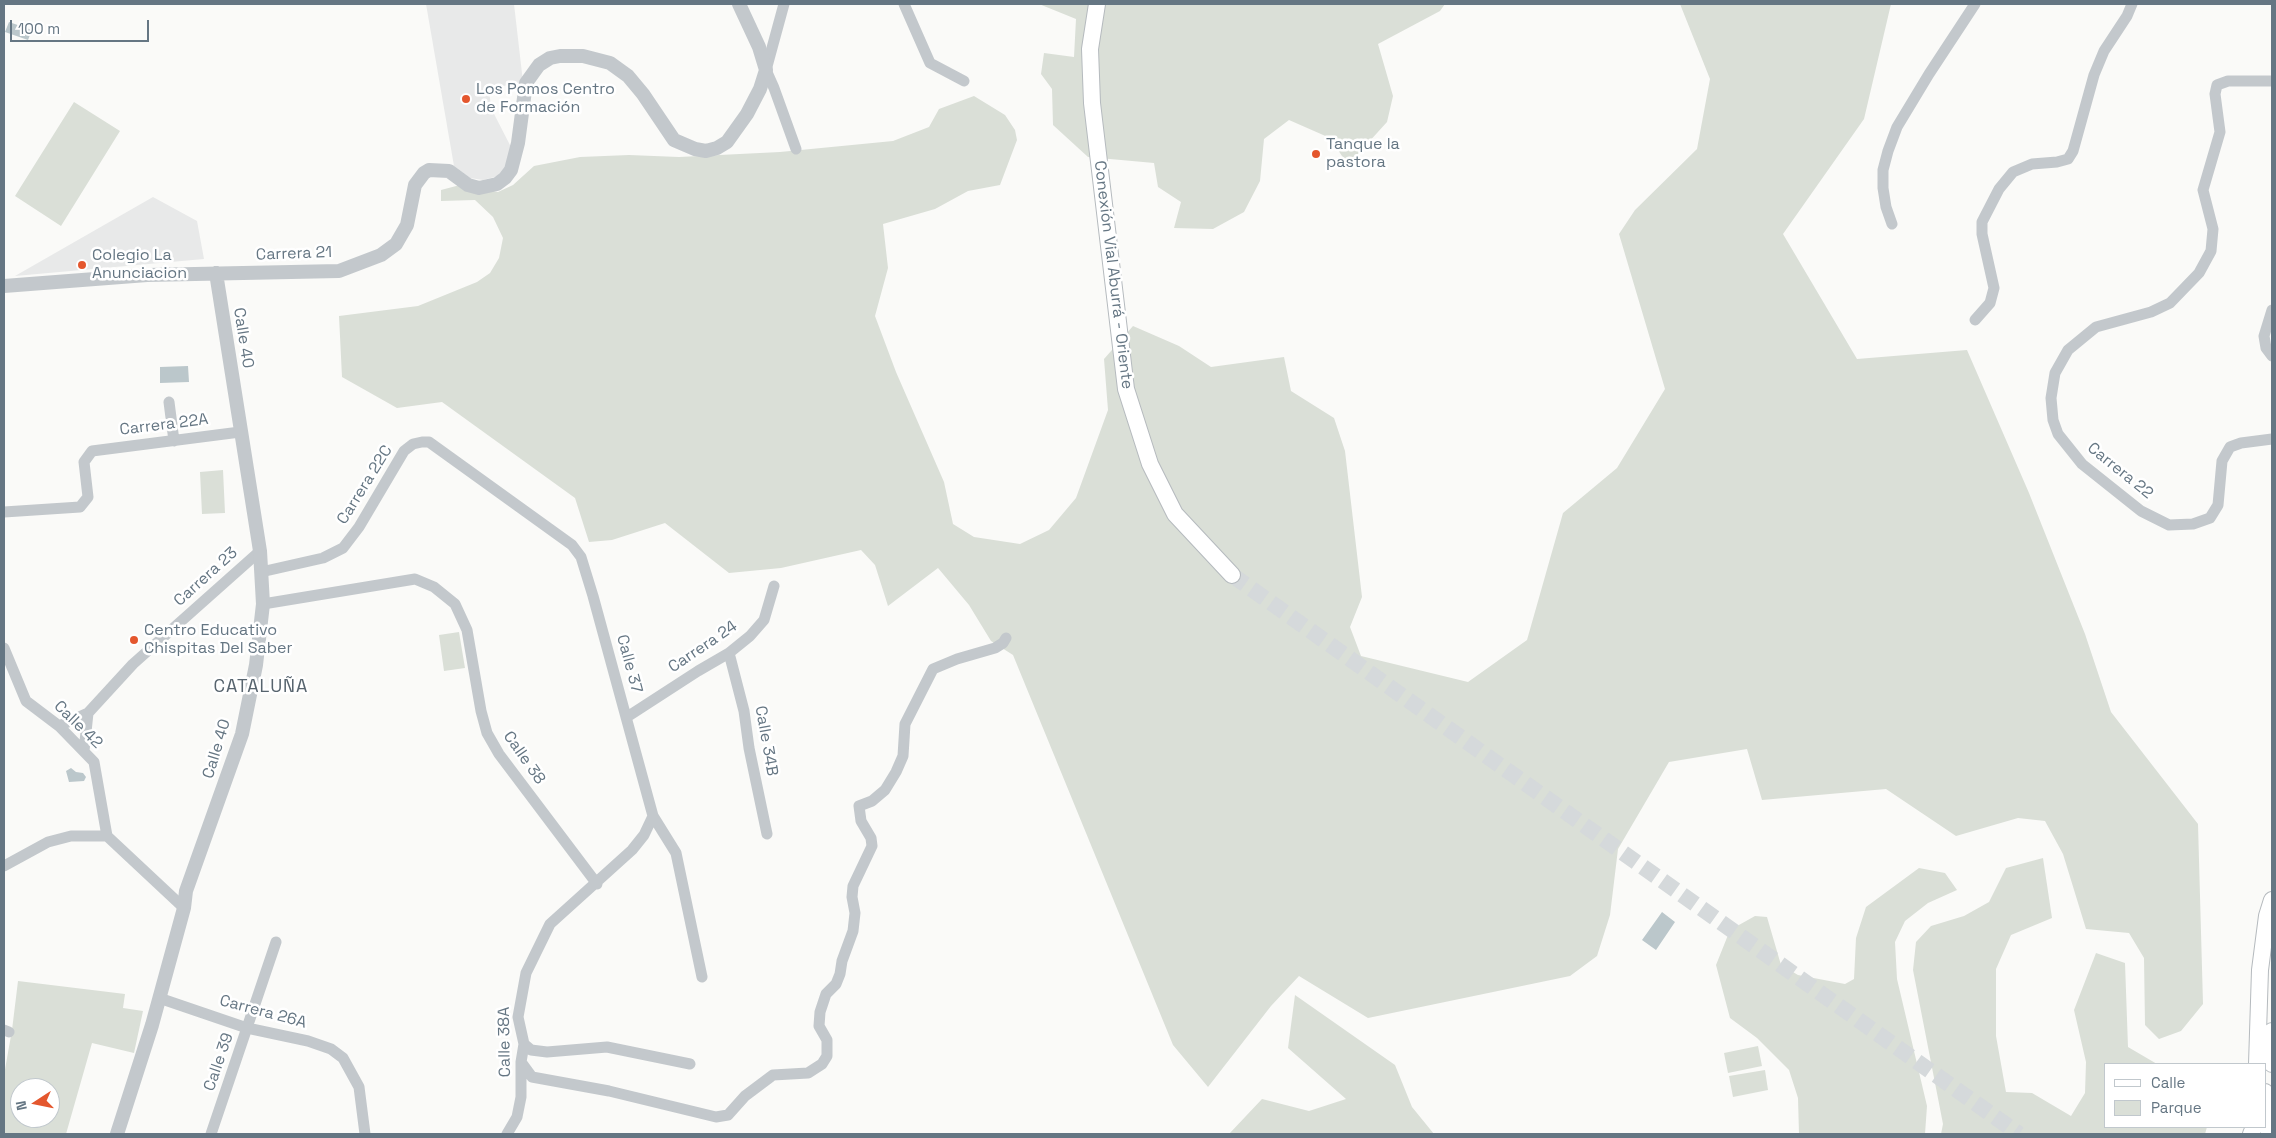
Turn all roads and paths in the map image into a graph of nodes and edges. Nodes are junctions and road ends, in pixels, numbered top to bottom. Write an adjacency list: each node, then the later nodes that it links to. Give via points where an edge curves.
1 (739, 4): 7 (street)
2 (784, 4): 7 (street)
3 (904, 4): 8 (street, via 930,63)
4 (1097, 4): 25 (main road, Conexión Vial Aburrá - Oriente, via 1090,49 1092,103 1126,389 1150,464 1175,514)
5 (1975, 4): 11 (street, via 1920,89 1888,151 1883,188)
6 (2132, 4): 15 (street, via 2104,51 2094,75 2068,159 2032,164 2013,172 1999,189 1982,222 1994,288 1990,303)
7 (766, 70): 10 (street); 12 (street, Carrera 21, via 756,97 727,142 706,151 695,150 674,140 643,94 628,76 610,63 583,56 550,58 539,65 526,83 519,140 511,170 497,184 479,188 468,185 449,171 429,170 415,185 407,225 396,244 381,255 339,271)
8 (964, 81)
9 (2272, 81): 19 (street, Carrera 22, via 2228,80 2217,85 2215,94 2220,132 2203,190 2213,230 2212,252 2199,273 2170,303 2151,312 2096,327 2068,350 2055,373 2051,398 2058,434 2082,464 2141,511 2169,524 2202,522 2210,518 2218,505 2220,468 2230,446)
10 (796, 149)
11 (1892, 224)
12 (216, 273): 13 (street, Carrera 21); 18 (street, Calle 40)
13 (4, 286)
14 (2272, 310): 16 (street, via 2264,336 2266,348)
15 (1975, 320)
16 (2272, 356)
17 (169, 402): 20 (street)
18 (240, 432): 20 (street, Carrera 22A); 23 (street, Calle 40)
19 (2272, 439)
20 (174, 441): 22 (street, Carrera 22A, via 92,451 84,462 88,497 80,508)
21 (413, 444): 24 (street, Carrera 22C, via 398,459 360,527 343,548 324,558); 32 (street, Calle 37, via 429,442 572,545 584,565)
22 (4, 512)
23 (260, 551): 24 (street, Calle 40); 31 (street, Carrera 23, via 133,664)
24 (261, 572): 27 (street, Calle 40)
25 (1232, 575)
26 (774, 586): 30 (street, Carrera 24, via 764,620)
27 (262, 604): 39 (street, Calle 38, via 415,578 434,587 455,604 467,630 480,711 487,733 499,754); 41 (street, Calle 40, via 256,665 242,734 186,892)
28 (1006, 638): 50 (street, via 995,648 956,659 933,670 905,724 903,756 896,772 885,790 872,802 859,806 872,846 853,886 853,931 840,974 826,994 820,1012 819,1026 827,1040 827,1056 822,1064 808,1073 773,1075 728,1115 716,1117 532,1076)
29 (4, 648): 33 (street, Calle 42, via 26,701)
30 (729, 653): 32 (street, Carrera 24); 36 (street, Calle 34B, via 744,711)
31 (88, 713): 33 (street, Carrera 23); 34 (street)
32 (627, 717): 35 (street, Calle 37)
33 (59, 726): 34 (street, Calle 42)
34 (84, 751): 37 (street, Calle 42, via 94,762)
35 (653, 816): 39 (street, Calle 38A, via 632,850); 45 (street, Calle 37, via 676,853)
36 (767, 834)
37 (107, 836): 38 (street, via 71,836 48,842); 41 (street)
38 (4, 866)
39 (597, 884): 49 (street, Calle 38A, via 550,924 526,973 518,1017)
40 (2272, 900): 44 (main road)
41 (184, 908): 46 (street, Calle 40)
42 (2272, 936): 44 (main road)
43 (276, 942): 47 (street, Calle 39)
44 (2260, 970): 51 (main road)
45 (702, 977)
46 (159, 998): 47 (street, Carrera 26A); 55 (street, Calle 40)
47 (247, 1028): 56 (street, Calle 39); 57 (street, Carrera 26A, via 308,1041 331,1049 343,1058 361,1095)
48 (2272, 1031): 53 (main road)
49 (524, 1044): 50 (street, Calle 38A); 52 (street, via 531,1050 547,1052 607,1047)
50 (521, 1062): 58 (street, Calle 38A, via 521,1097)
51 (2257, 1063)
52 (690, 1064)
53 (2272, 1064)
54 (2266, 1102): 59 (main road)
55 (117, 1134)
56 (211, 1134)
57 (365, 1134)
58 (507, 1134)
59 (2269, 1134)

